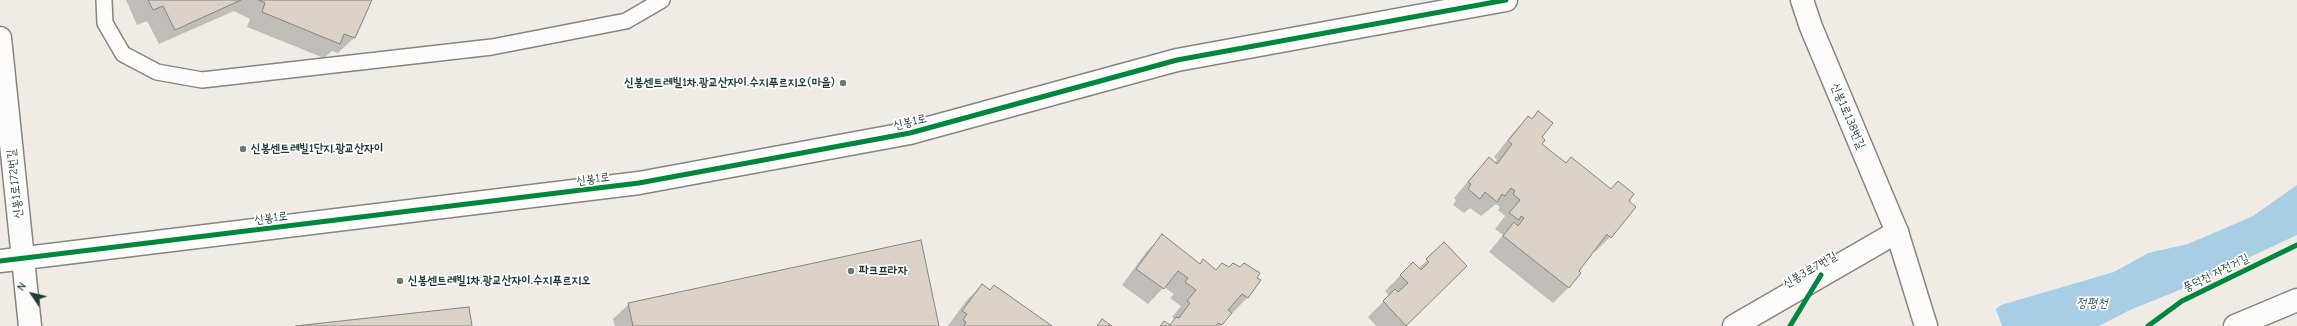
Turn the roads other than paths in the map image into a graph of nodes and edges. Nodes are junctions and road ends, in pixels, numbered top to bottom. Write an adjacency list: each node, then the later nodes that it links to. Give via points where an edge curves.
1 (104, 0): 2 (lane, via 105,23 122,54 157,72 202,80 492,47 626,21)
2 (662, 0)
3 (1506, 0): 7 (street, 신봉1로, via 1177,60 910,133 640,183)
4 (1802, 0): 6 (street, 신봉1로138번길)
5 (0, 38): 7 (street, 신봉1로172번길)
6 (1897, 232): 11 (street, 신봉3로7번길); 12 (street, 신봉1로138번길)
7 (22, 259): 8 (street, 신봉1로); 10 (street, 신봉1로172번길)
8 (0, 262)
9 (2297, 300): 13 (street)
10 (30, 326)
11 (1734, 326)
12 (1926, 326)
13 (2235, 326)

